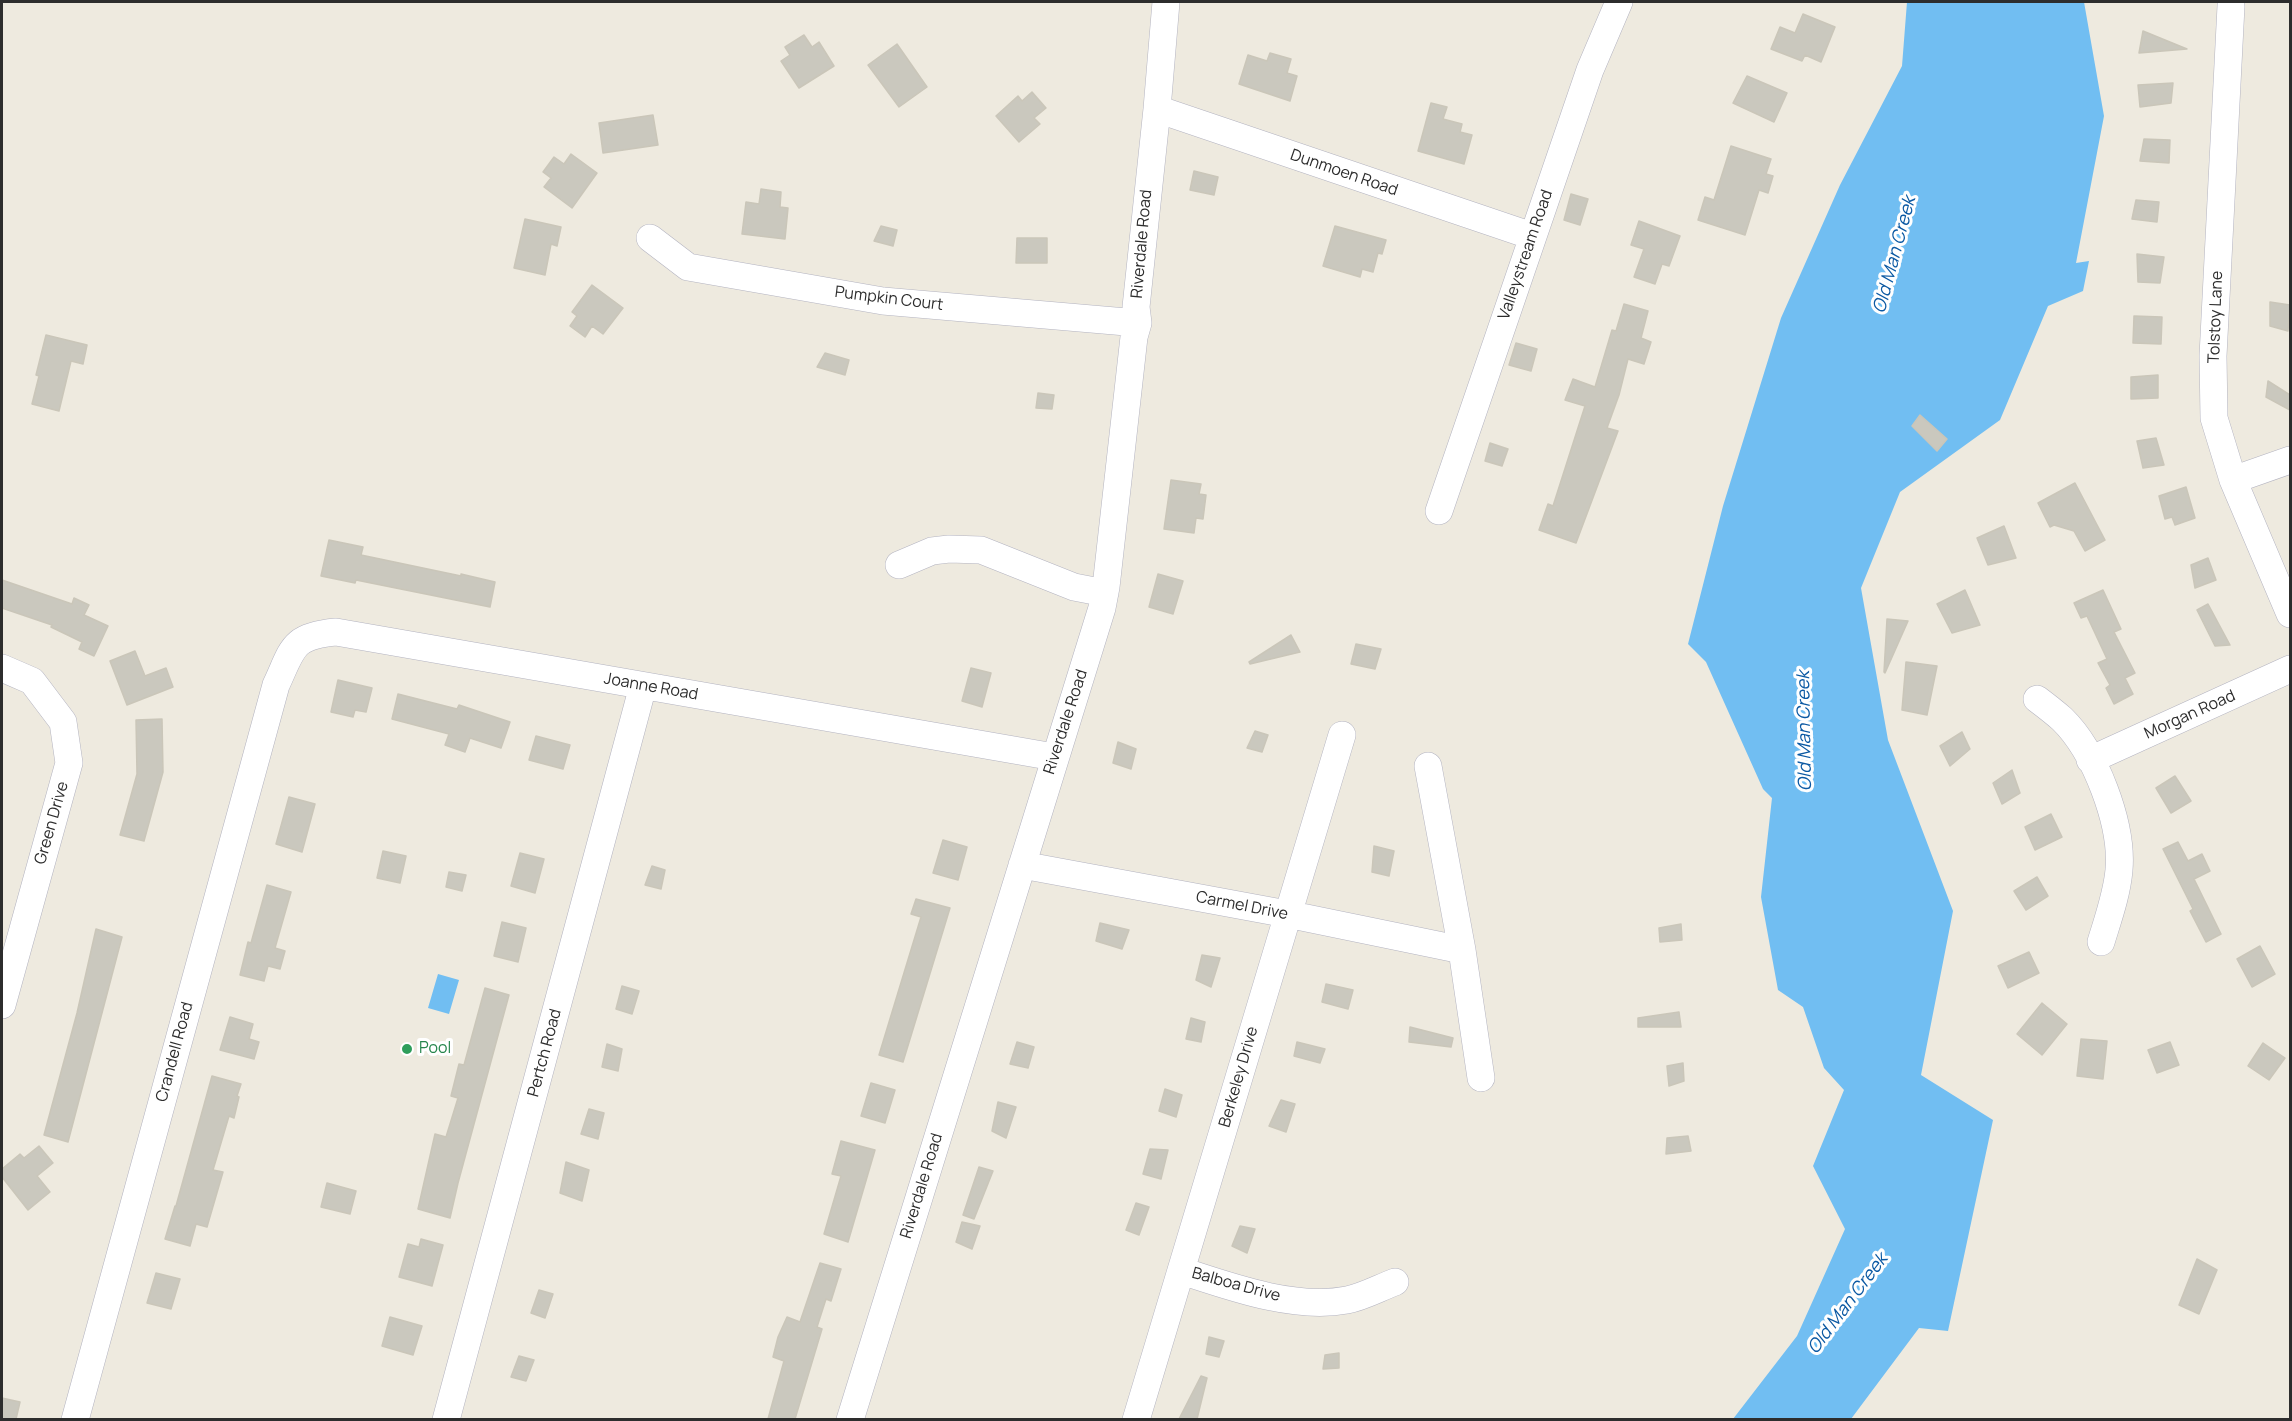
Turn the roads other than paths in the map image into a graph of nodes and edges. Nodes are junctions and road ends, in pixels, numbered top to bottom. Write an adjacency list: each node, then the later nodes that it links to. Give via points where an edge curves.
1 (1166, 2): 4 (street, Riverdale Road)
2 (1619, 2): 5 (street, Valleystream Road, via 1590,70)
3 (2231, 6): 9 (street, Tolstoy Lane, via 2213,356 2214,418)
4 (1157, 109): 5 (street, Dunmoen Road); 7 (street, Riverdale Road, via 1136,307)
5 (1532, 236): 10 (street, Valleystream Road)
6 (650, 238): 7 (street, Pumpkin Court, via 688,267 883,301)
7 (1138, 323): 12 (street, Riverdale Road)
8 (2290, 460): 9 (street)
9 (2233, 480): 13 (street, Tolstoy Lane)
10 (1439, 511)
11 (899, 565): 12 (street, via 932,551 981,550 1074,587)
12 (1105, 593): 20 (street, Riverdale Road)
13 (2290, 614)
14 (2, 668): 27 (street, Green Drive, via 32,681 63,722 69,763)
15 (2290, 669): 21 (street, Morgan Road)
16 (276, 685): 17 (street, Joanne Road, via 294,645 314,634 336,632); 31 (street, Crandell Road)
17 (643, 686): 20 (street, Joanne Road); 32 (street, Pertch Road)
18 (2037, 699): 21 (street, via 2070,728)
19 (1341, 735): 24 (street, Berkeley Drive)
20 (1054, 758): 23 (street, Riverdale Road)
21 (2090, 760): 25 (street, via 2112,809 2119,869)
22 (1428, 766): 26 (street)
23 (1022, 865): 24 (street, Carmel Drive); 33 (street, Riverdale Road)
24 (1287, 914): 26 (street, Carmel Drive); 29 (street, Berkeley Drive)
25 (2101, 942)
26 (1462, 950): 28 (street)
27 (2, 1005)
28 (1481, 1078)
29 (1182, 1271): 30 (street, Balboa Drive, via 1242,1290 1314,1302 1347,1300); 34 (street, Berkeley Drive)
30 (1395, 1282)
31 (75, 1419)
32 (446, 1419)
33 (850, 1419)
34 (1136, 1419)

